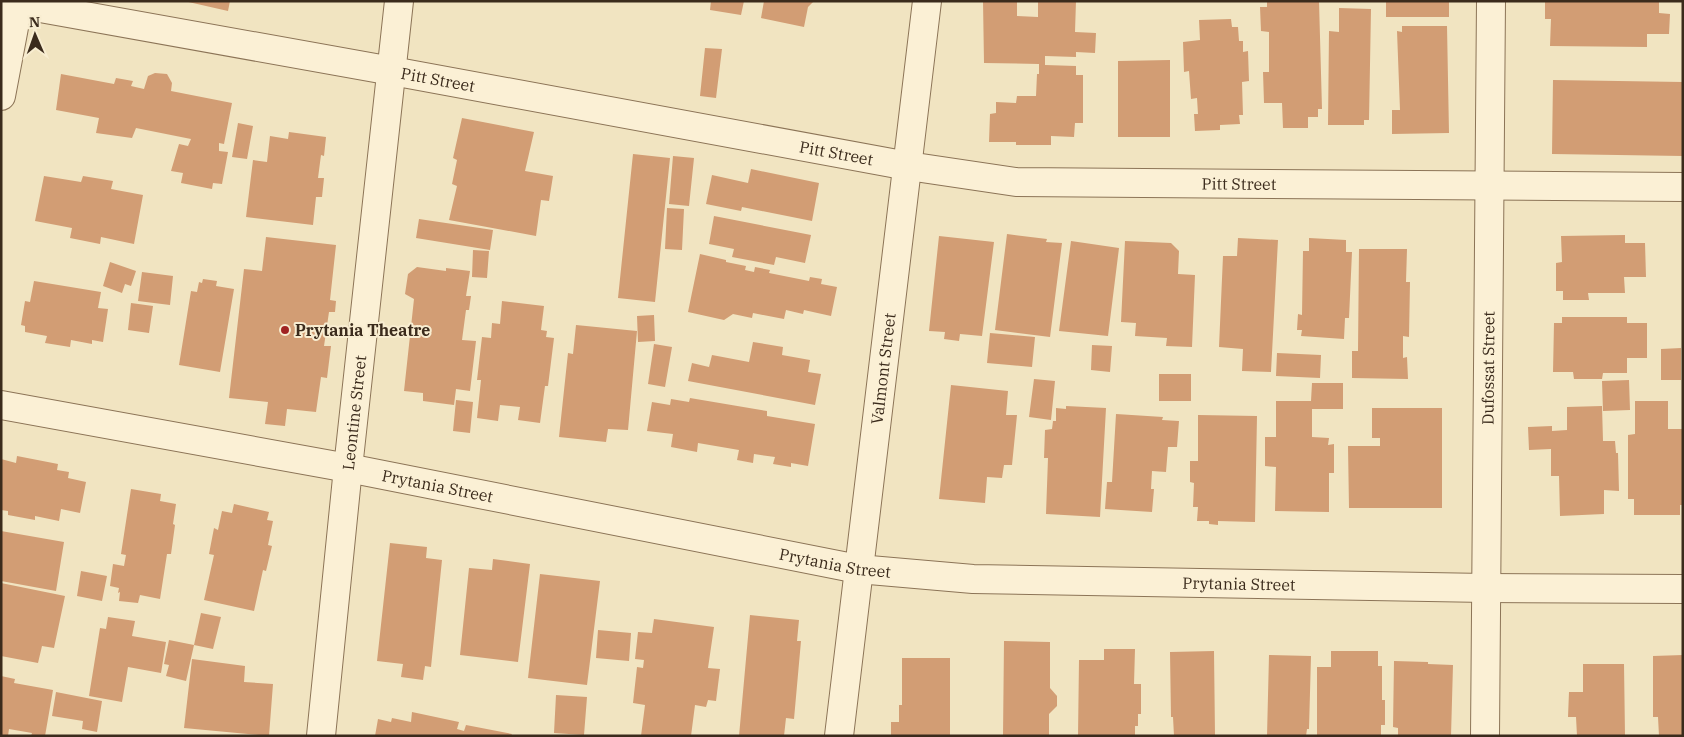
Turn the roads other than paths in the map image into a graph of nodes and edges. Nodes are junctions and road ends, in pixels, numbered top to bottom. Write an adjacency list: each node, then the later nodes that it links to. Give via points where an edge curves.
1 (399, 1): 5 (street, Leontine Street)
2 (927, 1): 7 (street, Valmont Street)
3 (1491, 1): 8 (street, Dufossat Street)
4 (13, 2): 5 (street, Pitt Street); 6 (street)
5 (392, 71): 7 (street, Pitt Street); 11 (street, Leontine Street)
6 (1, 96)
7 (908, 166): 8 (street, Pitt Street, via 1016,182); 12 (street, Valmont Street)
8 (1489, 186): 9 (street, Pitt Street); 13 (street, Dufossat Street)
9 (1683, 187)
10 (1, 405): 11 (street, Prytania Street)
11 (348, 468): 12 (street, Prytania Street); 15 (street, Leontine Street)
12 (858, 569): 13 (street, Prytania Street, via 973,579); 16 (street, Valmont Street)
13 (1486, 588): 14 (street, Prytania Street); 17 (street, Dufossat Street)
14 (1683, 589)
15 (321, 736)
16 (839, 736)
17 (1485, 736)

